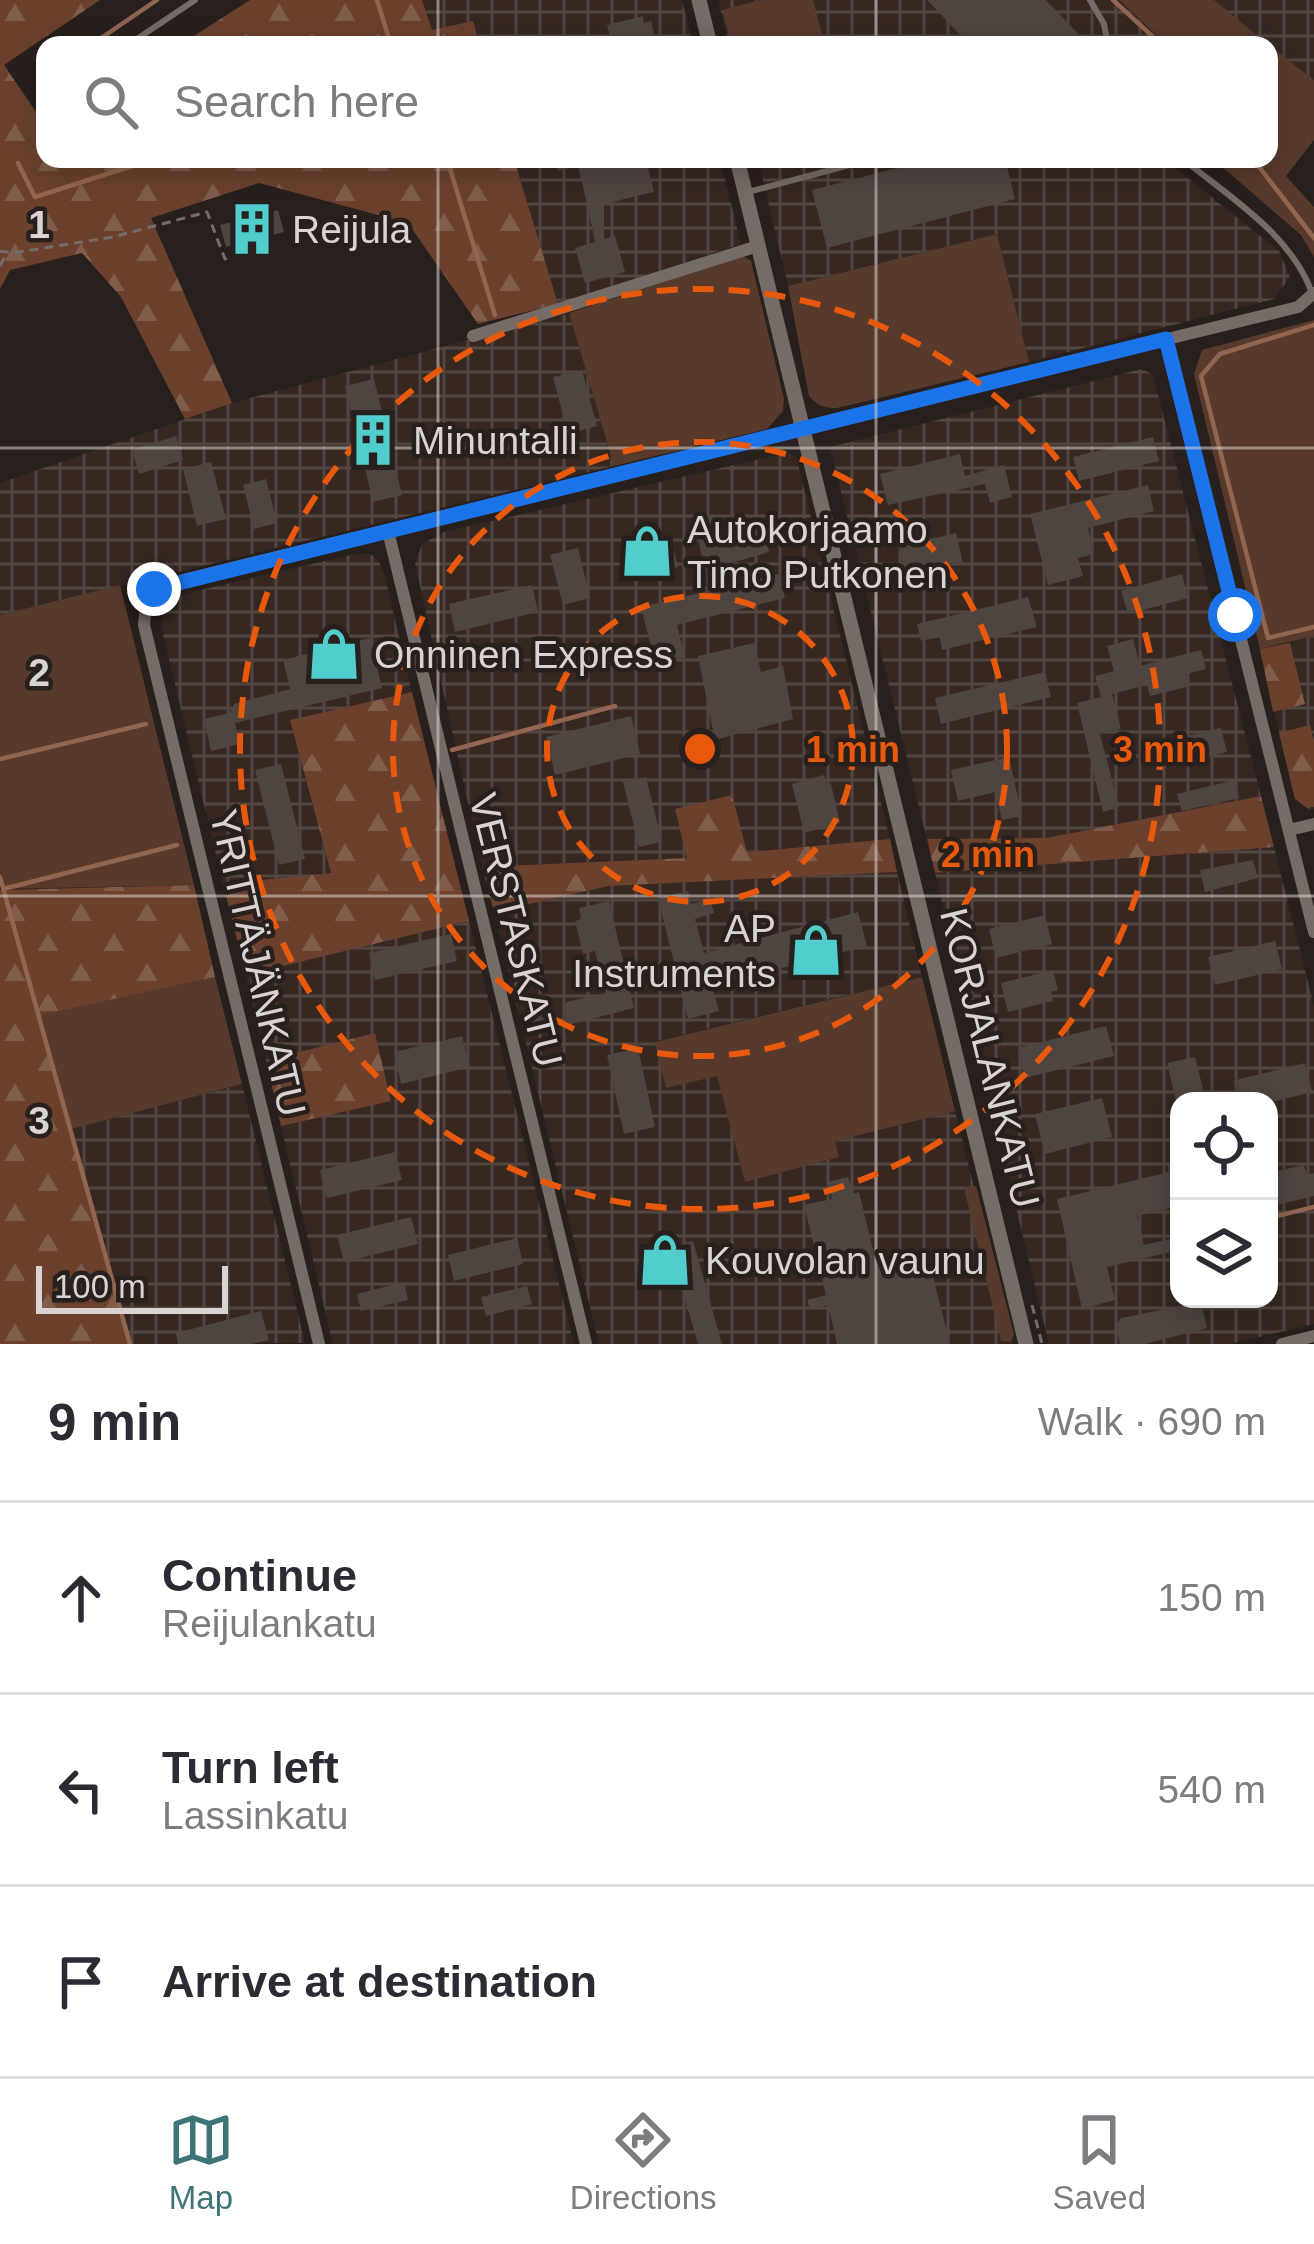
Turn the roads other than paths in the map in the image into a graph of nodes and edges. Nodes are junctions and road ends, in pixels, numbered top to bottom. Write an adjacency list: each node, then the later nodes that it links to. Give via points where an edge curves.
1 (195, 0): 4 (lane)
2 (699, 0): 5 (street)
3 (1090, 0): 6 (lane)
4 (141, 36)
5 (708, 36)
6 (1106, 36)
7 (739, 168): 10 (street, KORJALANKATU)
8 (838, 168): 10 (lane)
9 (1194, 168): 12 (lane, via 1285,246)
10 (745, 193): 11 (street, KORJALANKATU)
11 (758, 246): 13 (street); 15 (street, KORJALANKATU)
12 (1313, 293): 14 (street, via 1298,307)
13 (473, 336)
14 (1166, 339): 15 (street); 18 (street)
15 (802, 428): 16 (street); 23 (street, KORJALANKATU)
16 (388, 531): 21 (street, YRITTÄJÄNKATU, via 163,585 147,596 144,625); 22 (street, VERSTASKATU)
17 (1314, 824): 18 (street)
18 (1288, 830): 19 (street)
19 (1314, 932)
20 (1314, 1336): 24 (street)
21 (319, 1344)
22 (586, 1344)
23 (1026, 1344)
24 (1282, 1344)

